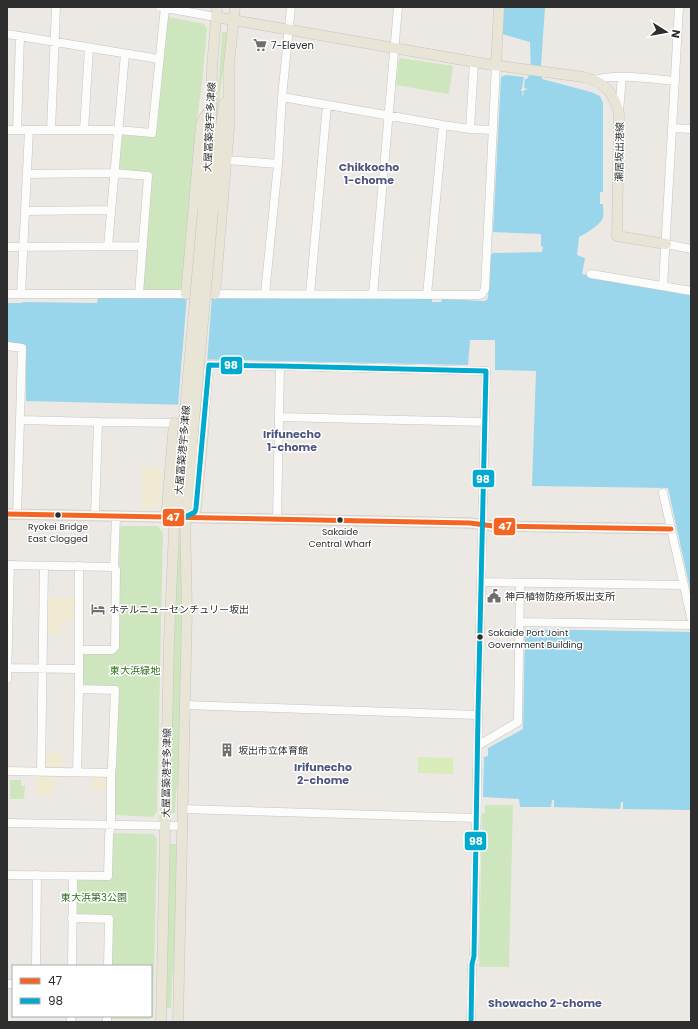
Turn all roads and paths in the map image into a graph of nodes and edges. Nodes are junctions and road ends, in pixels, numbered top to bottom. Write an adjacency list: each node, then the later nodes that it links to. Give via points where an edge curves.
1 (56, 7): 13 (street)
2 (163, 7): 8 (street); 17 (street)
3 (235, 7): 9 (main road)
4 (291, 7): 10 (street)
5 (398, 7): 15 (street)
6 (499, 7): 19 (main road)
7 (679, 7): 23 (street)
8 (216, 12): 9 (main road); 26 (main road, 大屋冨築港宇多津線)
9 (234, 20): 10 (main road); 20 (main road, 大屋冨築港宇多津線)
10 (289, 30): 15 (main road); 24 (street)
11 (7, 34): 12 (street)
12 (20, 36): 13 (street); 34 (street)
13 (54, 42): 14 (street); 36 (street)
14 (89, 48): 16 (street); 37 (street)
15 (394, 48): 18 (main road); 28 (street)
16 (125, 54): 17 (street); 38 (street)
17 (159, 59): 38 (street, via 152,133)
18 (474, 62): 19 (main road); 31 (street)
19 (496, 65): 22 (main road, 瀬居坂出港線); 39 (street)
20 (229, 68): 40 (main road); 45 (main road, 大屋冨築港宇多津線)
21 (622, 77): 22 (street, via 602,77); 23 (street); 27 (street)
22 (594, 80): 27 (main road, 瀬居坂出港線, via 611,93)
23 (675, 81): 30 (street)
24 (282, 97): 25 (street); 41 (street)
25 (327, 105): 28 (street); 62 (street)
26 (211, 107): 45 (main road, 大屋冨築港宇多津線); 59 (main road, via 200,125)
27 (619, 114): 47 (main road, 瀬居坂出港線, via 617,236)
28 (388, 115): 29 (street); 63 (street)
29 (443, 125): 31 (street); 64 (street)
30 (672, 128): 32 (street); 47 (street)
31 (470, 129): 39 (street)
32 (691, 129)
33 (7, 130): 34 (street)
34 (17, 130): 35 (street)
35 (29, 130): 36 (street); 43 (street)
36 (51, 130): 37 (street)
37 (84, 130): 38 (street)
38 (118, 130): 42 (street)
39 (493, 130): 64 (street, via 485,289 479,295)
40 (227, 160): 41 (street); 60 (main road)
41 (278, 164): 61 (street)
42 (114, 173): 43 (street); 44 (street); 49 (street, via 148,176)
43 (26, 174): 46 (street)
44 (110, 210): 46 (street); 48 (street)
45 (208, 210): 77 (main road, 大屋冨築港宇多津線, bridge)
46 (25, 211): 51 (street)
47 (666, 244): 52 (street); 54 (street)
48 (108, 246): 49 (street); 51 (street)
49 (143, 246): 58 (street)
50 (7, 247): 51 (street)
51 (23, 247): 57 (street)
52 (691, 249)
53 (591, 274): 54 (street)
54 (663, 286): 55 (street)
55 (691, 291)
56 (7, 294): 57 (street)
57 (21, 294): 58 (street)
58 (139, 294): 59 (street)
59 (186, 294): 60 (street)
60 (215, 294): 61 (street)
61 (265, 294): 62 (street)
62 (310, 294): 63 (street)
63 (373, 295): 64 (street)
64 (427, 295)
65 (7, 346): 68 (street, via 22,348)
66 (280, 366): 67 (street); 70 (street, via 486,371); 72 (street, via 209,365)
67 (279, 417): 70 (street); 78 (street)
68 (20, 420): 69 (street); 74 (street)
69 (98, 422): 71 (street); 75 (street)
70 (485, 422): 79 (street)
71 (174, 423): 72 (street); 77 (main road, via 167,512)
72 (204, 423): 77 (main road, via 196,508 194,512)
73 (663, 493): 80 (street)
74 (12, 514): 75 (main road)
75 (95, 516): 76 (main road)
76 (116, 517): 77 (main road); 84 (street)
77 (180, 517): 78 (main road); 97 (main road, 大屋冨築港宇多津線, via 187,610); 108 (main road, 大屋冨築港宇多津線, via 169,635)
78 (277, 519): 79 (main road)
79 (482, 524): 80 (main road); 85 (street)
80 (672, 529): 87 (street)
81 (9, 565): 82 (street); 92 (street)
82 (44, 566): 83 (street); 93 (street)
83 (80, 566): 84 (street); 91 (street)
84 (114, 567): 91 (street, via 115,647 112,650)
85 (481, 582): 86 (street); 98 (street)
86 (520, 583): 87 (street); 89 (street)
87 (684, 586): 88 (street)
88 (691, 617)
89 (520, 622): 90 (street); 99 (street, via 518,722)
90 (691, 625)
91 (79, 650): 94 (street)
92 (7, 668): 93 (street); 95 (street)
93 (43, 668): 94 (street); 101 (street)
94 (79, 669): 96 (street)
95 (7, 679)
96 (79, 690): 102 (street); 103 (street, via 115,690)
97 (185, 705): 98 (street); 104 (main road, 大屋冨築港宇多津線)
98 (478, 715): 99 (street)
99 (477, 746): 105 (street)
100 (7, 771): 101 (street)
101 (41, 772): 102 (street)
102 (77, 772): 103 (street)
103 (111, 773): 107 (street)
104 (183, 809): 105 (street); 109 (main road, 大屋冨築港宇多津線)
105 (476, 818): 119 (street)
106 (7, 823): 107 (street)
107 (111, 825): 108 (street); 112 (street, via 108,876)
108 (164, 826): 109 (street); 117 (main road, 大屋冨築港宇多津線)
109 (183, 826): 118 (main road, 大屋冨築港宇多津線)
110 (7, 875): 111 (street)
111 (37, 875): 112 (street); 114 (street)
112 (73, 876): 113 (street)
113 (72, 918): 115 (street); 116 (street, via 109,919)
114 (36, 965)
115 (72, 965)
116 (108, 965)
117 (161, 1022)
118 (178, 1022)
119 (471, 1022)

